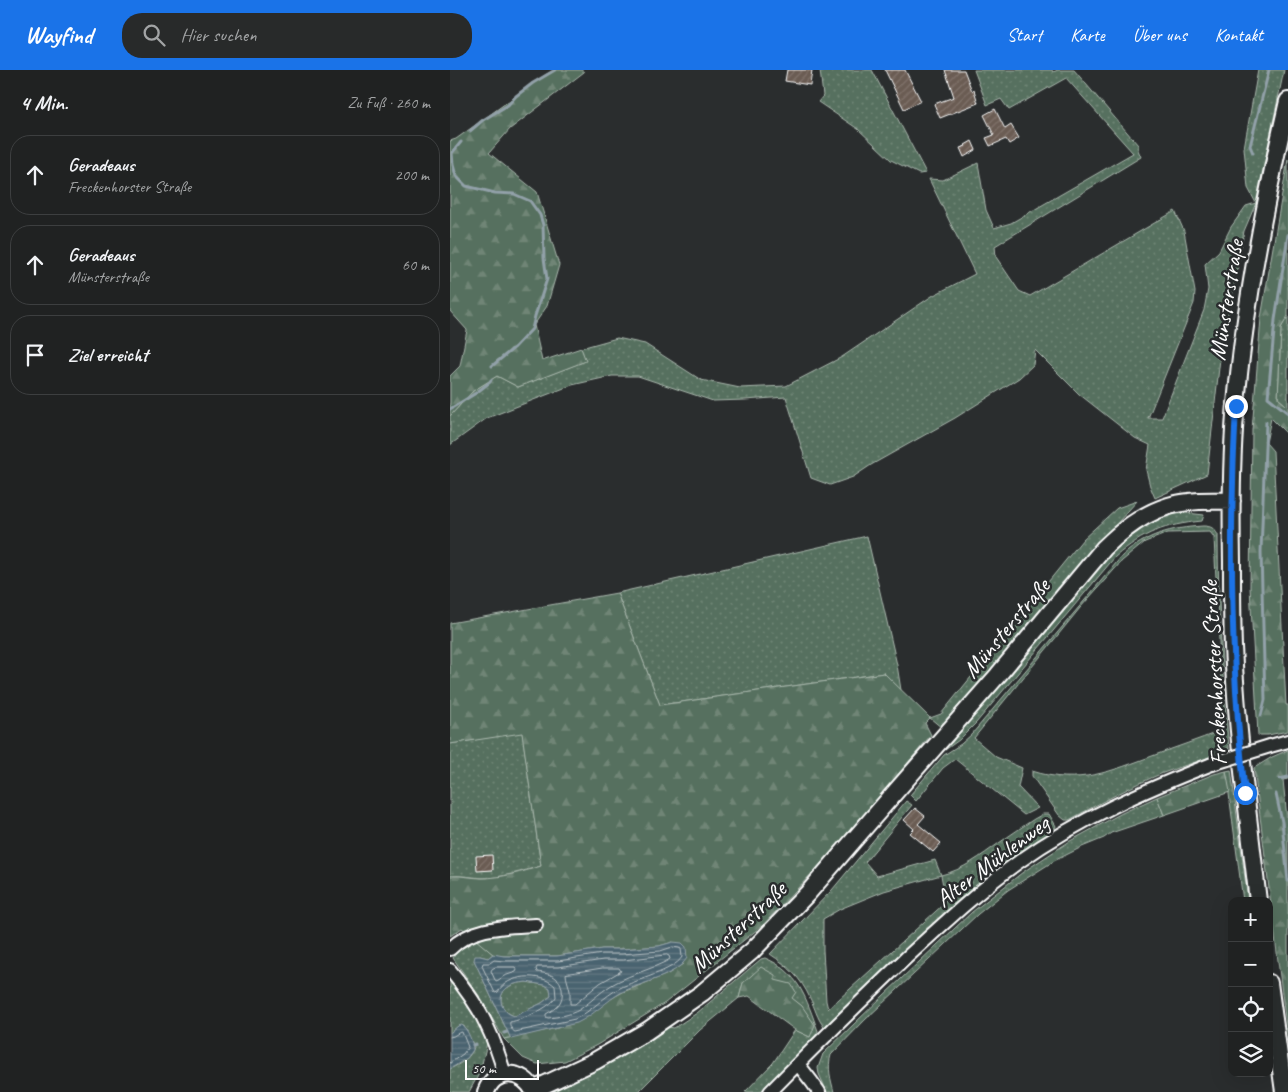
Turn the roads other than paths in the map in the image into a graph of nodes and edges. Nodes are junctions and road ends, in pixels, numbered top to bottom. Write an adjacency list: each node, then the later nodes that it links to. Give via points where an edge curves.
1 (1288, 101): 2 (main road, Münsterstraße, via 1248,303 1236,406)
2 (1232, 501): 4 (main road, Freckenhorster Straße, via 1233,646 1242,768); 11 (main road, Münsterstraße, via 1187,502 1168,506 1134,522 1118,534 808,893 752,950 702,993 647,1031)
3 (1288, 741): 9 (street, Alter Mühlenweg, bridge, via 1212,764 1150,789 1101,812 1020,861 938,929)
4 (1258, 897)
5 (536, 925): 6 (street, via 471,934)
6 (450, 949)
7 (450, 970): 10 (street, via 487,1025)
8 (1270, 987): 15 (main road)
9 (798, 1064): 13 (street, Alter Mühlenweg); 14 (street)
10 (505, 1075): 11 (main road, via 522,1077); 12 (main road, via 491,1082)
11 (533, 1091)
12 (486, 1092)
13 (770, 1092)
14 (819, 1092)
15 (1284, 1092)

